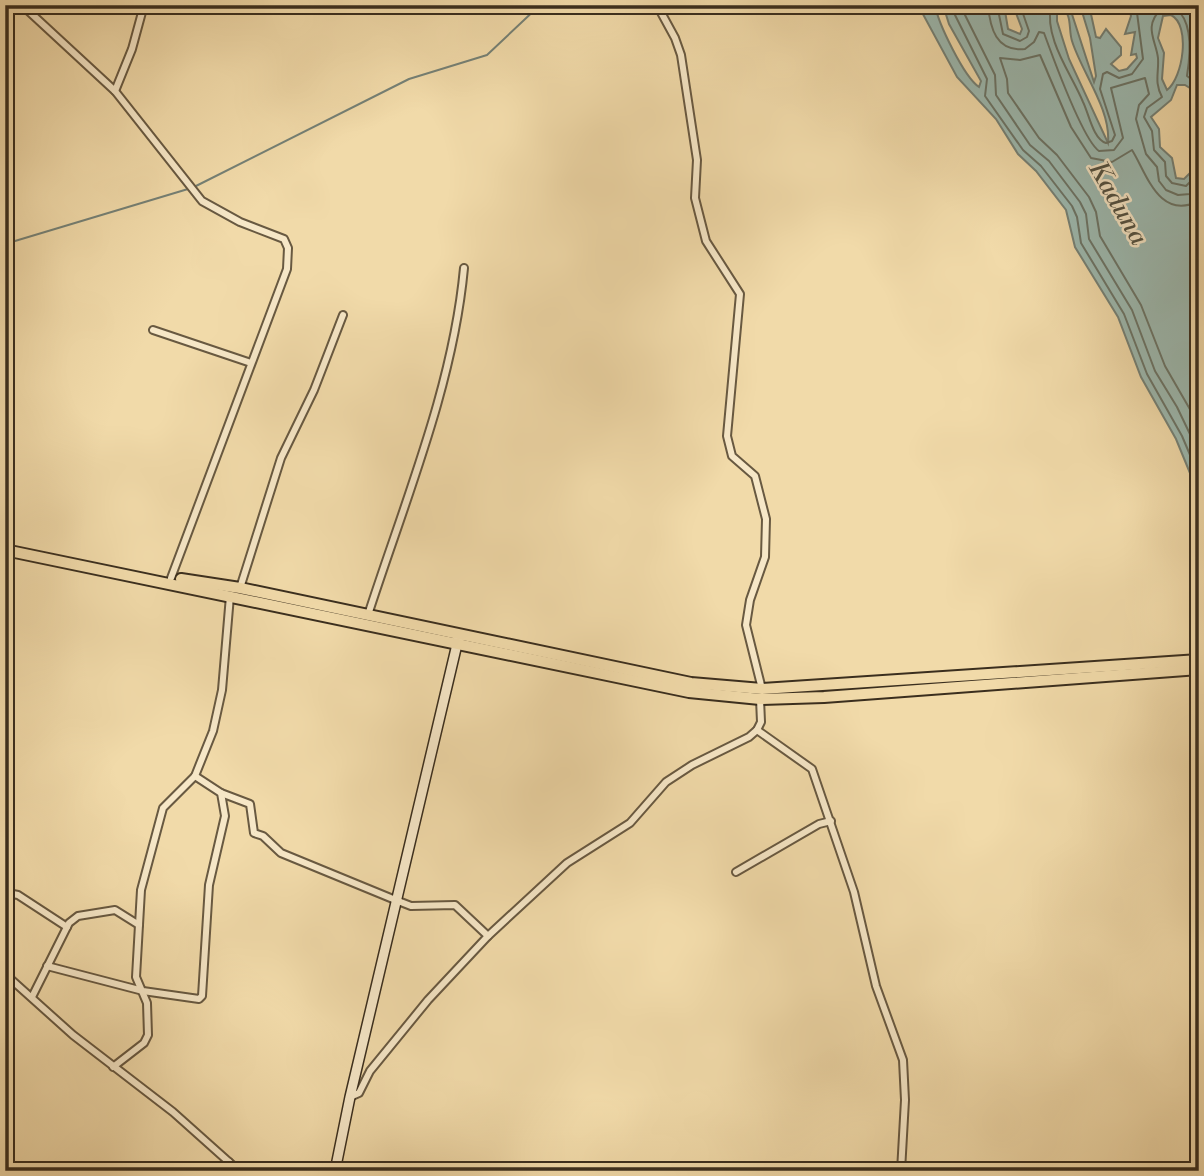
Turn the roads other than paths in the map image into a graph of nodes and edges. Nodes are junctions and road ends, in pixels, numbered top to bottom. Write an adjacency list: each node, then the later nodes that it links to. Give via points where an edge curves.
1 (22, 5): 4 (street)
2 (144, 5): 4 (street)
3 (657, 5): 18 (street, via 681,55 697,160 695,198 706,241 740,295 727,436 732,456 755,476 766,519 765,557 746,625)
4 (115, 91): 8 (street, via 202,201 284,239 286,269)
5 (464, 268): 14 (street, via 461,304 427,432)
6 (343, 315): 12 (street, via 281,458)
7 (153, 330): 8 (street)
8 (251, 363): 11 (street)
9 (5, 543): 11 (main road)
10 (5, 550): 13 (main road)
11 (171, 578): 12 (main road)
12 (240, 588): 14 (main road)
13 (230, 596): 15 (main road); 20 (street, via 222,690 213,731)
14 (368, 615): 15 (main road)
15 (458, 639): 18 (main road); 24 (main road)
16 (1199, 660): 18 (main road)
17 (1199, 669): 18 (main road)
18 (761, 694): 19 (street)
19 (757, 730): 22 (street, via 812,769); 28 (street, via 666,782 630,824 567,863)
20 (195, 776): 21 (street); 26 (street, via 159,816 141,890)
21 (220, 793): 24 (street, via 250,804 254,834 263,836 281,853); 31 (street, via 225,816 209,886 202,956 204,993 199,999)
22 (831, 821): 23 (street, via 818,824); 39 (street, via 854,892 876,986 903,1060)
23 (736, 872)
24 (396, 900): 28 (street, via 411,906 455,905); 34 (main road)
25 (5, 905): 27 (street, via 13,894 18,895)
26 (139, 925): 27 (street, via 115,910 78,916); 31 (street, via 135,977)
27 (67, 927): 29 (street)
28 (488, 936): 34 (street, via 428,1000 370,1071 359,1093)
29 (47, 966): 31 (street); 32 (street)
30 (5, 974): 32 (street)
31 (143, 991): 33 (street, via 148,1035)
32 (32, 997): 33 (street)
33 (113, 1067): 35 (street)
34 (350, 1097): 38 (main road)
35 (229, 1162): 36 (street); 37 (street)
36 (213, 1171)
37 (239, 1171)
38 (335, 1171)
39 (901, 1171)

